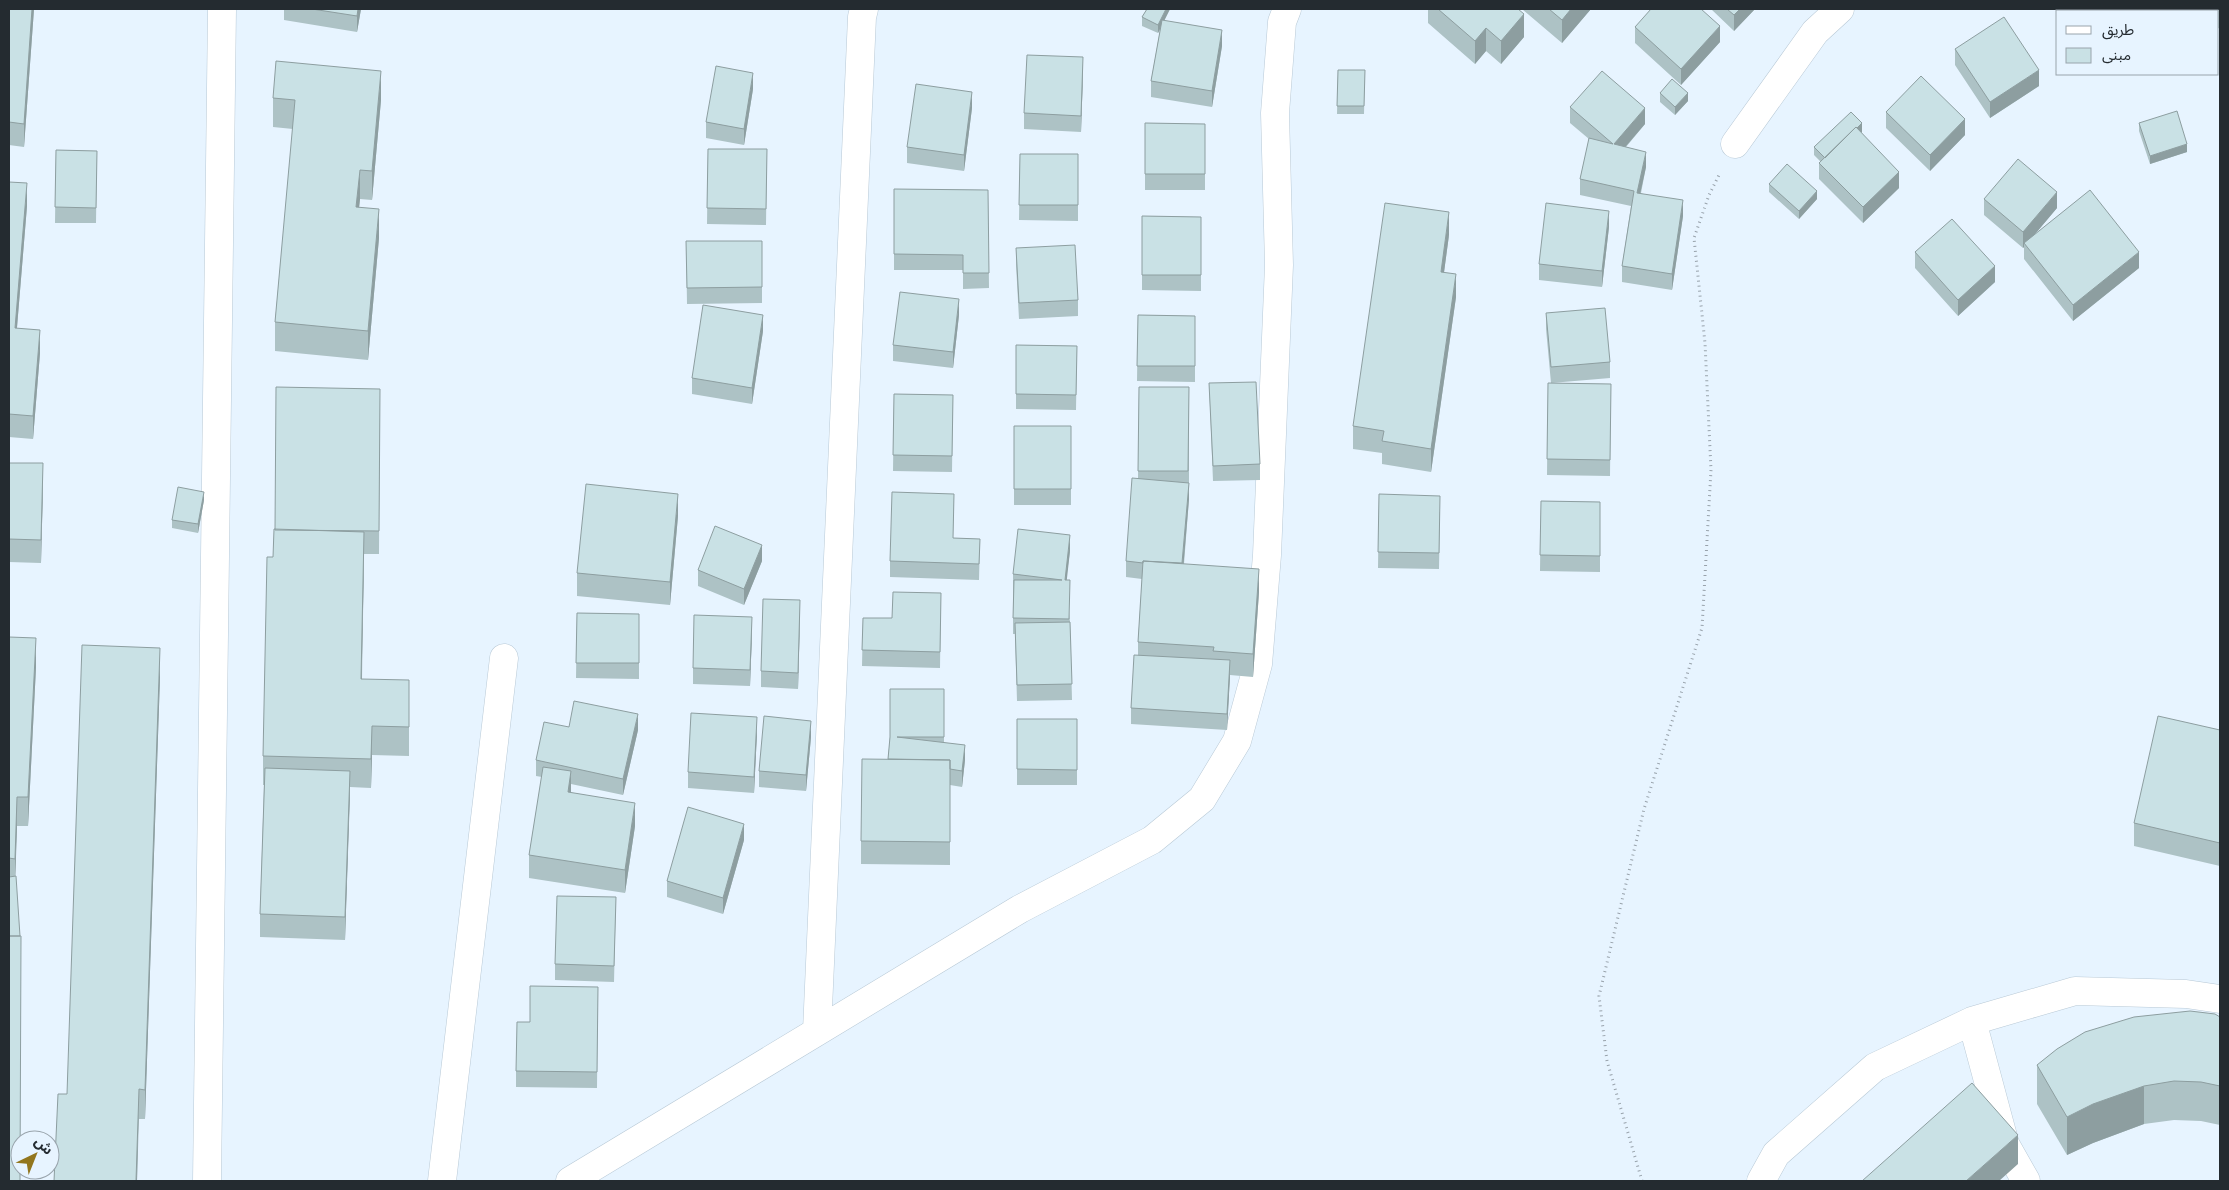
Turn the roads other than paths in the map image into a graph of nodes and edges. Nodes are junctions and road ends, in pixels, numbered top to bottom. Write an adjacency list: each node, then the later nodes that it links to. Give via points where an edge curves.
1 (222, 9): 10 (street)
2 (864, 9): 9 (street)
3 (1287, 9): 9 (street, via 1282,22 1275,113 1279,265 1267,555 1258,664 1237,741 1202,798 1152,840 1020,909)
4 (1840, 9): 5 (street, via 1815,32)
5 (1735, 144)
6 (504, 658): 11 (street)
7 (2220, 999): 8 (street, via 2186,994 2075,991)
8 (1972, 1021): 13 (street, via 1875,1067 1776,1154); 14 (street, via 2005,1144)
9 (817, 1031): 12 (street)
10 (207, 1181)
11 (442, 1181)
12 (570, 1181)
13 (1761, 1181)
14 (2026, 1181)

